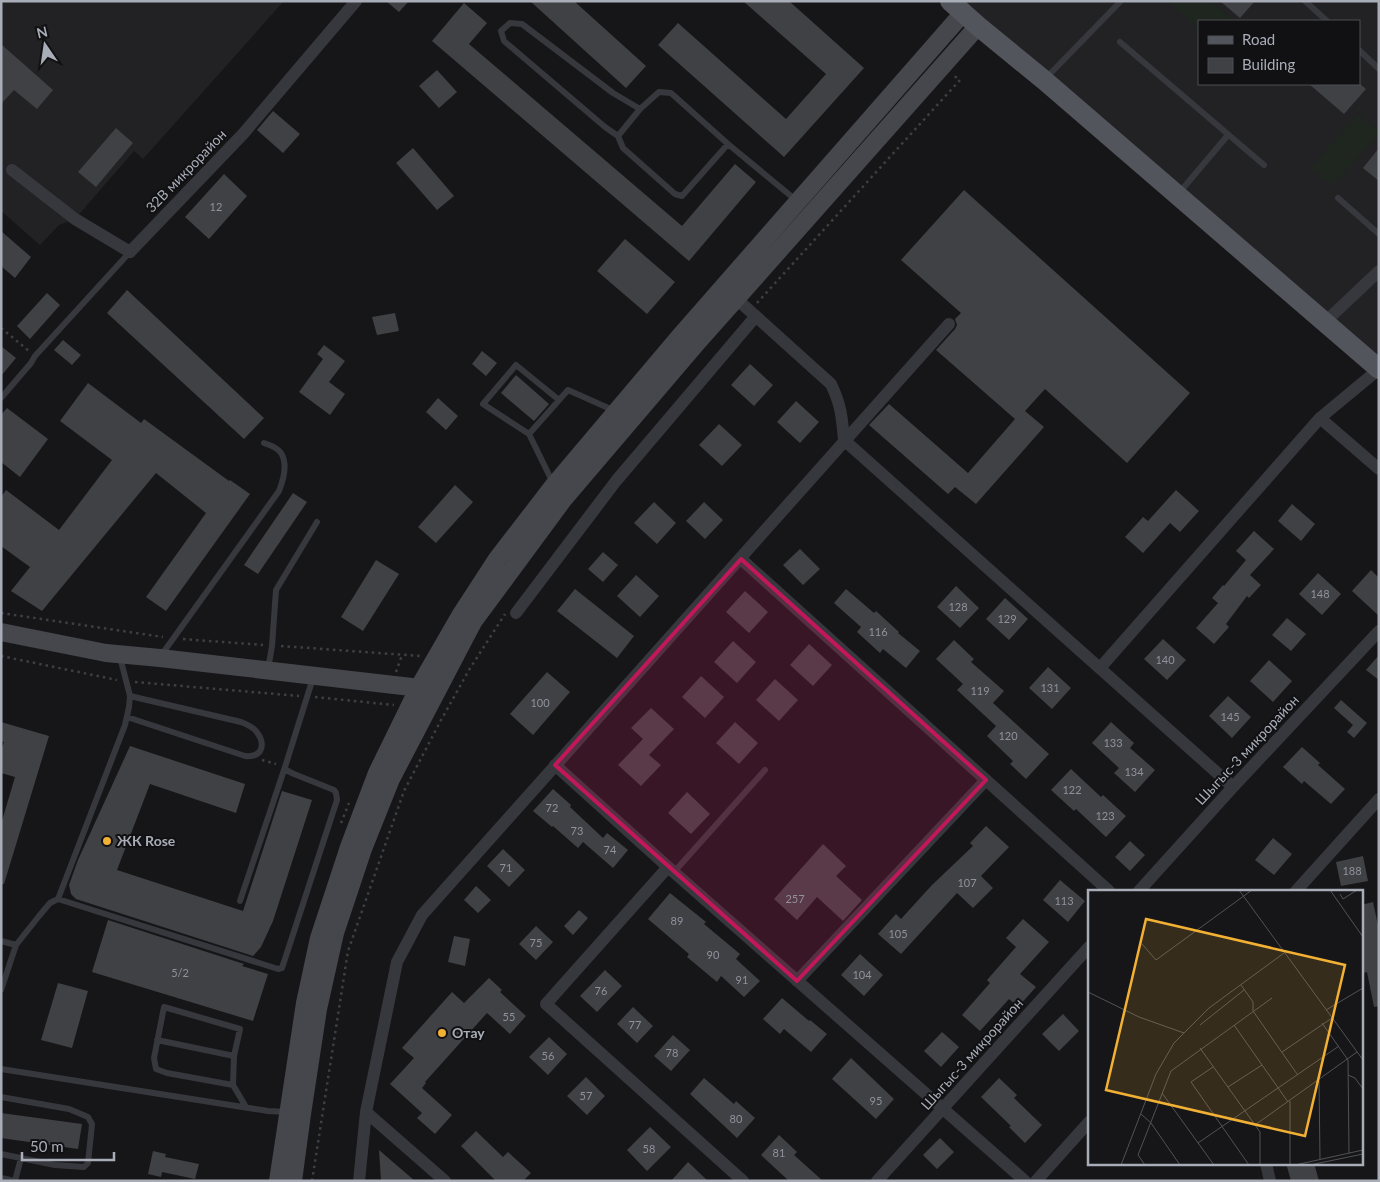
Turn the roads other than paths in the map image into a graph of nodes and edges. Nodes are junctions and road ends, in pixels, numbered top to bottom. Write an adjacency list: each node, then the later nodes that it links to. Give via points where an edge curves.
1 (356, 1): 20 (street, 32В микрорайон, via 243,134)
2 (1121, 1): 9 (lane)
3 (1305, 1): 5 (lane)
4 (964, 13): 9 (main road); 18 (main road); 22 (main road)
5 (1326, 20)
6 (1120, 42): 11 (lane)
7 (1360, 51): 8 (lane)
8 (1379, 68)
9 (1044, 80): 16 (main road)
10 (640, 110): 12 (lane); 12 (lane, via 522,24 510,22 502,31 504,42); 13 (lane, via 659,92 670,93)
11 (1228, 135): 14 (lane); 16 (lane)
12 (618, 136): 13 (lane, via 623,148 675,194 682,196)
13 (728, 144): 18 (lane)
14 (1264, 165)
15 (12, 170): 20 (street, via 75,219)
16 (1177, 195): 24 (main road)
17 (1338, 198): 19 (lane)
18 (798, 202): 22 (main road)
19 (1379, 234)
20 (130, 252): 27 (lane)
21 (1379, 271): 24 (street)
22 (729, 293): 23 (street); 29 (main road)
23 (756, 316): 32 (street, via 831,384 842,414); 38 (street, via 616,481)
24 (1325, 322): 26 (main road)
25 (949, 324): 32 (street)
26 (1379, 369): 30 (street)
27 (1, 398)
28 (559, 400): 29 (lane, via 568,390); 31 (lane); 31 (lane, via 516,365 483,404)
29 (623, 417): 35 (main road)
30 (1320, 418): 34 (street); 43 (street)
31 (529, 434): 35 (lane)
32 (844, 440): 37 (street); 43 (street)
33 (264, 442): 42 (lane, via 276,448 284,462 284,479 278,492)
34 (1379, 469)
35 (559, 492): 46 (main road); 46 (main road, via 497,560 436,659)
36 (317, 522): 44 (lane, via 276,590)
37 (741, 559): 49 (street); 52 (street)
38 (516, 612)
39 (1379, 631): 53 (street, Шыгыс-3 микрорайон)
40 (1, 632): 41 (main road)
41 (119, 654): 42 (main road); 47 (lane)
42 (160, 658): 44 (main road)
43 (1100, 668): 53 (street)
44 (268, 671): 45 (main road)
45 (313, 676): 46 (main road); 50 (lane)
46 (428, 689): 74 (main road, via 362,849 335,933); 74 (main road, via 409,707 377,773 319,938 305,1003)
47 (130, 696): 48 (lane); 48 (lane, via 241,722 260,736 260,751 257,755 245,756)
48 (127, 717): 59 (lane)
49 (555, 765): 55 (street); 73 (street, via 422,915 397,962)
50 (285, 767): 59 (lane, via 294,774 334,790 337,800 280,969); 60 (lane)
51 (765, 770): 55 (lane)
52 (986, 780): 56 (street); 64 (street)
53 (1233, 786): 57 (street, Шыгыс-3 микрорайон)
54 (1379, 799): 58 (street)
55 (671, 869): 64 (street); 85 (street, via 546,1004)
56 (1108, 890)
57 (1140, 890)
58 (1297, 890)
59 (58, 899): 62 (lane, via 50,903)
60 (240, 901)
61 (1, 941): 62 (lane)
62 (16, 945): 65 (lane)
63 (1088, 948): 72 (street, Шыгыс-3 микрорайон)
64 (798, 981): 72 (street)
65 (1, 990)
66 (157, 1040): 67 (lane); 67 (lane, via 164,1007 240,1029); 69 (lane, via 156,1069)
67 (234, 1056): 69 (lane)
68 (1, 1069): 71 (lane)
69 (233, 1085): 71 (lane)
70 (1, 1098): 77 (lane, via 69,1109 88,1117 92,1124 88,1162 84,1167)
71 (246, 1107): 74 (lane)
72 (943, 1109): 86 (street, Шыгыс-3 микрорайон); 87 (street)
73 (366, 1112): 83 (street); 84 (street)
74 (295, 1113): 81 (main road); 82 (main road)
75 (1088, 1123): 88 (street)
76 (1, 1154): 77 (lane)
77 (21, 1158): 80 (lane)
78 (1266, 1164): 89 (street)
79 (1, 1178): 80 (lane)
80 (15, 1181)
81 (278, 1181)
82 (293, 1181)
83 (359, 1181)
84 (445, 1181)
85 (743, 1181)
86 (877, 1181)
87 (1024, 1181)
88 (1036, 1181)
89 (1270, 1181)

